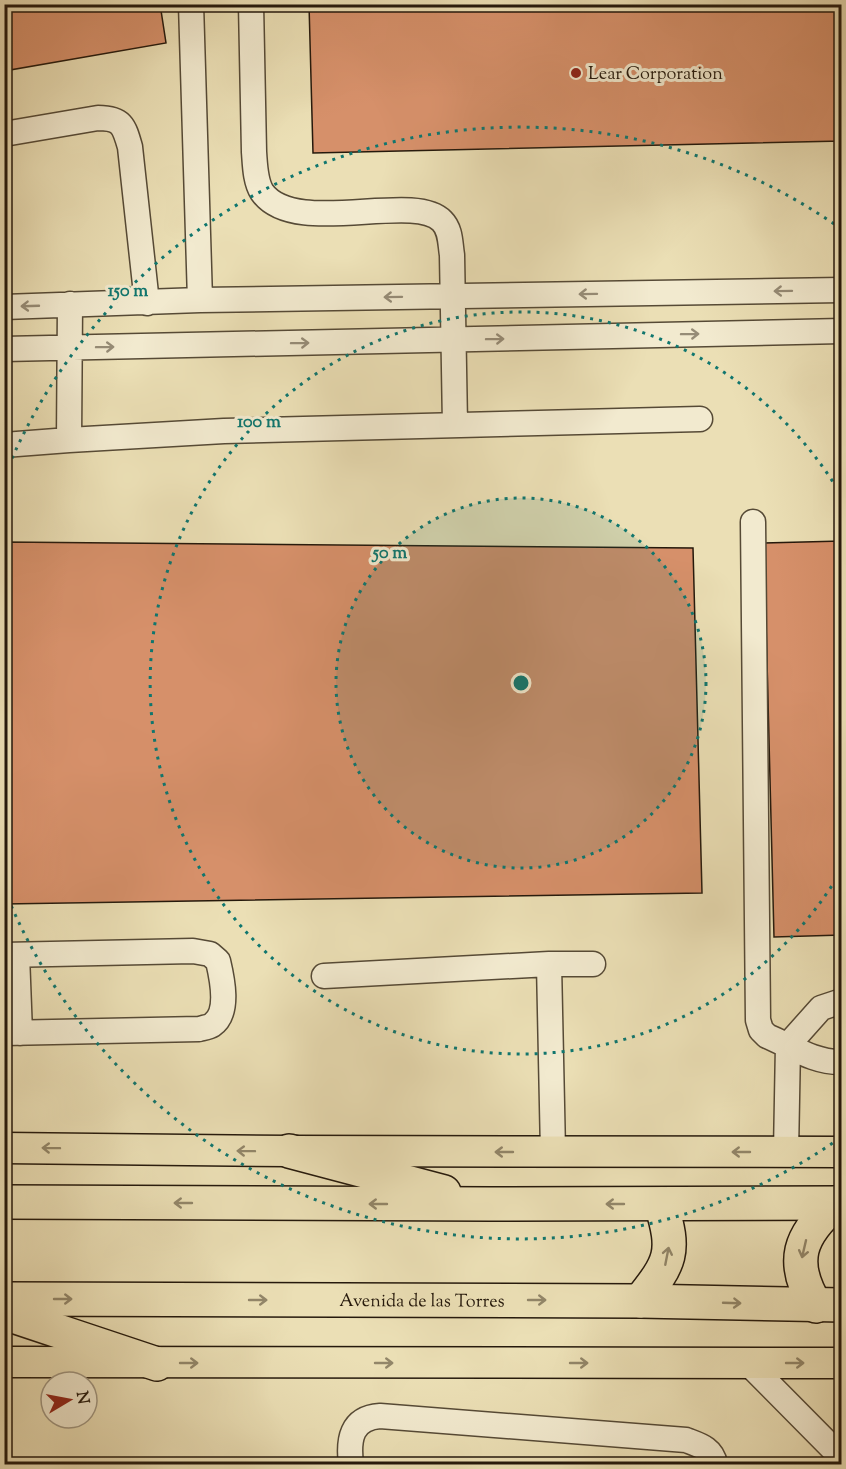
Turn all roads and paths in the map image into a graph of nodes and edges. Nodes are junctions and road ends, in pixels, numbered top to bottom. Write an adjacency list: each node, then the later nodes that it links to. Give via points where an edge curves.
1 (191, 4): 6 (street)
2 (252, 4): 5 (street, via 254,152 256,175 263,192 278,205 297,212 415,211 435,215 449,231)
3 (4, 134): 7 (street, via 98,118 120,122 130,147)
4 (842, 290): 5 (street, one-way to 5)
5 (453, 296): 6 (street, one-way to 6); 11 (street)
6 (200, 300): 7 (street)
7 (147, 303): 8 (street)
8 (70, 304): 9 (street, one-way to 9); 12 (street)
9 (4, 307)
10 (842, 331): 11 (street, one-way to 10)
11 (454, 340): 12 (street, one-way to 11); 15 (street)
12 (70, 347): 13 (street); 16 (street)
13 (4, 349)
14 (700, 419): 15 (street)
15 (455, 425): 16 (street)
16 (69, 440): 17 (street)
17 (4, 445)
18 (753, 522): 25 (street, via 758,1020 767,1036)
19 (10, 955): 24 (street); 24 (street, via 193,951 210,954 218,961 222,993 219,1018 199,1029)
20 (549, 964): 21 (street); 22 (street); 29 (street)
21 (593, 964)
22 (324, 976)
23 (842, 1002): 25 (street, via 821,1008)
24 (12, 1033)
25 (788, 1045): 26 (street, via 814,1058); 30 (street)
26 (842, 1062)
27 (4, 1148): 28 (main road, one-way to 27)
28 (289, 1151): 29 (main road, one-way to 28); 34 (highway)
29 (553, 1152): 30 (main road, one-way to 29)
30 (786, 1152): 31 (main road)
31 (842, 1152)
32 (4, 1202): 34 (highway, one-way to 32)
33 (839, 1203): 35 (highway); 38 (highway, one-way to 38, via 808,1231 801,1274 805,1287)
34 (489, 1204): 35 (highway, one-way to 34)
35 (661, 1204): 37 (highway, one-way to 35, via 668,1260 669,1236)
36 (4, 1299): 37 (highway, Avenida de las Torres, one-way to 37)
37 (640, 1300): 38 (highway, Avenida de las Torres, one-way to 38)
38 (829, 1305)
39 (4, 1313): 43 (highway)
40 (4, 1362): 43 (main road)
41 (748, 1363): 42 (main road, one-way to 42); 43 (main road, one-way to 41); 44 (street)
42 (842, 1363)
43 (158, 1364)
44 (842, 1458)
45 (351, 1464): 46 (street, via 352,1434 360,1422 380,1416 686,1440 709,1451)
46 (715, 1464)

